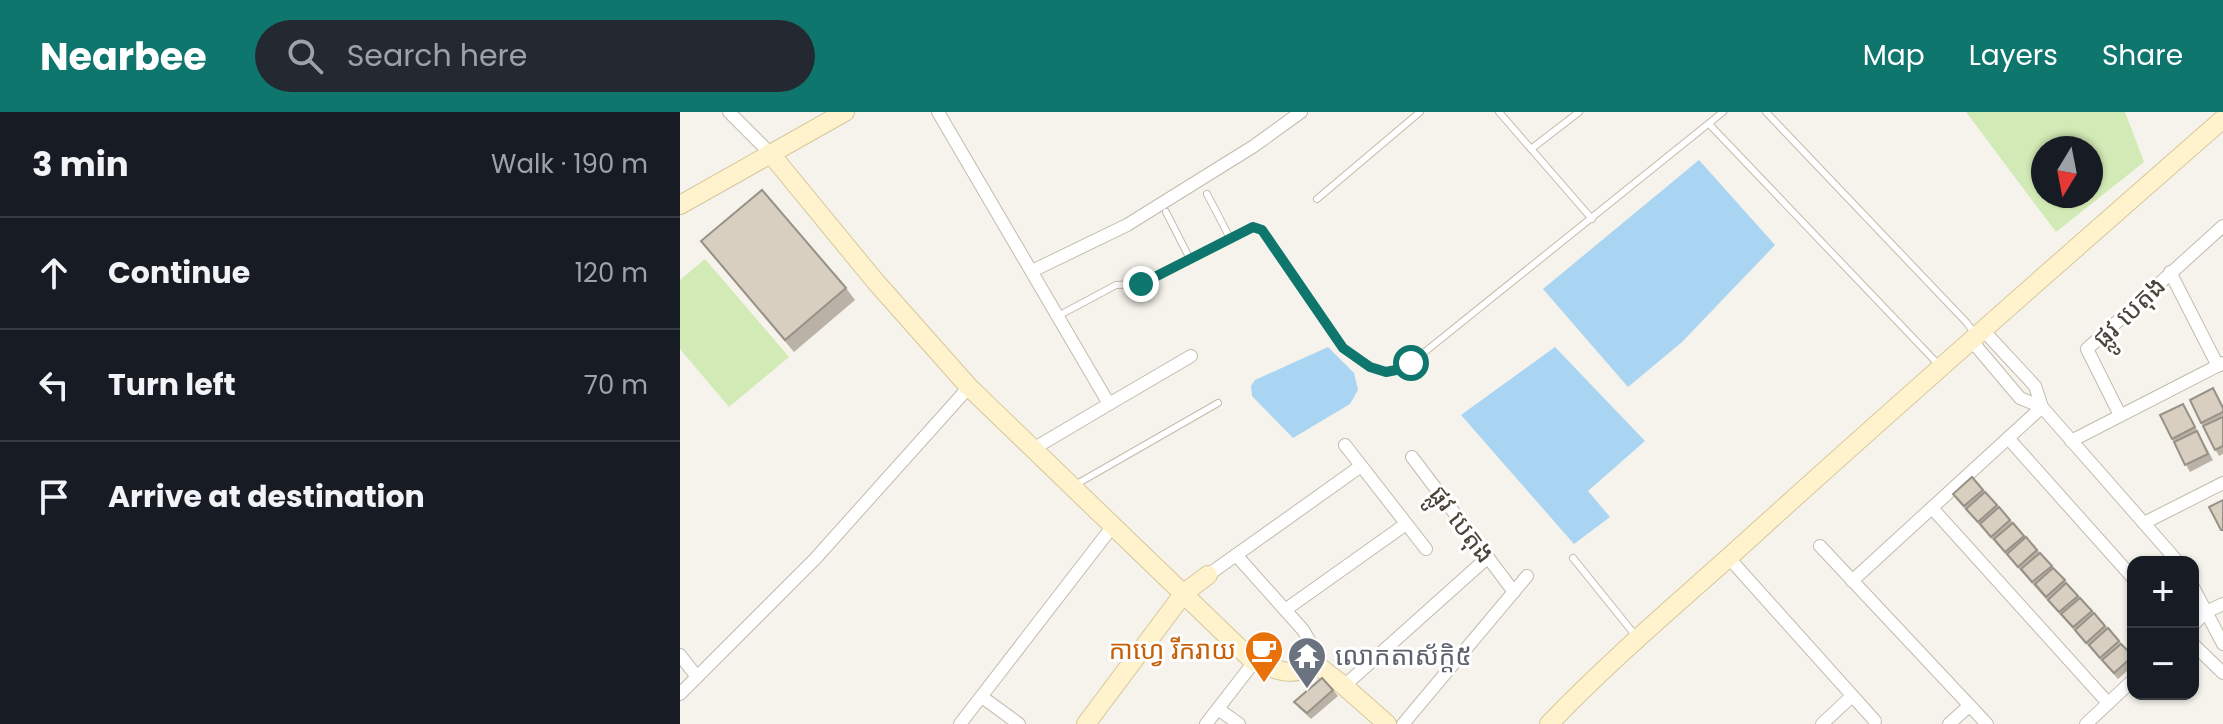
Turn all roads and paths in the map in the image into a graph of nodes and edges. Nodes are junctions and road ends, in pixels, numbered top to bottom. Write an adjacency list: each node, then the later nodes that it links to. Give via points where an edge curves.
1 (729, 112): 13 (street)
2 (845, 112): 13 (street)
3 (938, 112): 22 (street)
4 (1301, 112): 22 (street, via 1127,225)
5 (1420, 112): 15 (lane)
6 (1499, 112): 12 (lane)
7 (1579, 112): 12 (lane)
8 (1723, 112): 11 (lane)
9 (1766, 112): 25 (lane)
10 (2223, 119): 25 (street)
11 (1709, 124): 18 (lane); 28 (lane)
12 (1531, 149): 18 (lane)
13 (770, 153): 16 (street); 29 (street)
14 (1207, 194): 20 (lane)
15 (1317, 199)
16 (680, 205)
17 (1166, 212): 21 (lane)
18 (1592, 219): 20 (lane, via 1411,363 1386,372 1343,348 1262,230 1253,227)
19 (2223, 226): 23 (street, ផ្លូវ បេតុង)
20 (1230, 238): 21 (lane)
21 (1190, 259): 24 (lane, via 1141,284 1116,285)
22 (1032, 271): 24 (street)
23 (2170, 272): 27 (street); 33 (street, ផ្លូវ បេតុង, via 2087,349)
24 (1058, 316): 31 (street)
25 (1977, 335): 28 (street); 32 (street, via 2035,386); 32 (street, via 2020,398)
26 (1191, 356): 31 (street)
27 (2221, 364): 33 (street)
28 (1941, 367): 52 (street)
29 (969, 387): 37 (street); 71 (street, via 815,559)
30 (1218, 403): 41 (lane)
31 (1109, 404): 37 (street)
32 (2042, 407): 34 (street); 35 (street)
33 (2120, 415): 35 (street)
34 (2008, 438): 42 (street); 53 (street)
35 (2071, 441): 43 (street)
36 (1345, 445): 39 (street)
37 (1033, 449): 41 (street)
38 (1412, 457): 50 (street, ផ្លូវ បេតុង)
39 (1361, 466): 44 (street); 48 (street)
40 (2223, 483): 43 (street)
41 (1072, 487): 45 (street)
42 (1932, 508): 56 (street); 77 (street)
43 (2144, 523): 49 (street)
44 (1406, 524): 47 (street); 61 (street)
45 (1112, 527): 58 (street); 76 (street)
46 (1820, 546): 56 (street)
47 (1426, 549)
48 (1236, 555): 54 (street); 61 (street)
49 (2173, 556)
50 (1487, 558): 57 (street, ផ្លូវ បេតុង); 72 (street)
51 (1573, 558): 64 (lane)
52 (1729, 558): 64 (street); 75 (street)
53 (2127, 571)
54 (1208, 575): 58 (street)
55 (1527, 576): 57 (street)
56 (1852, 581): 78 (street)
57 (1514, 592): 87 (street)
58 (1184, 593): 68 (street); 83 (street)
59 (2199, 599): 62 (street)
60 (2223, 604): 62 (street)
61 (1285, 610): 69 (street, via 1312,645)
62 (2206, 612): 63 (street); 65 (street)
63 (2199, 619)
64 (1637, 638): 88 (street)
65 (2223, 644)
66 (2199, 650): 70 (street)
67 (680, 655): 71 (street)
68 (1254, 662): 69 (street, via 1284,673); 79 (street)
69 (1318, 666): 72 (street)
70 (2223, 673)
71 (697, 677): 74 (street)
72 (1344, 686): 86 (street)
73 (2127, 686): 77 (street)
74 (680, 694)
75 (1852, 696): 80 (street); 89 (street)
76 (982, 697): 81 (street); 82 (street)
77 (2108, 703): 92 (street)
78 (1969, 706): 90 (street); 91 (street)
79 (1218, 709): 84 (street); 85 (street)
80 (1875, 721)
81 (960, 724)
82 (1019, 724)
83 (1086, 724)
84 (1206, 724)
85 (1239, 724)
86 (1387, 724)
87 (1403, 724)
88 (1549, 724)
89 (1822, 724)
90 (1949, 724)
91 (1987, 724)
92 (2086, 724)

